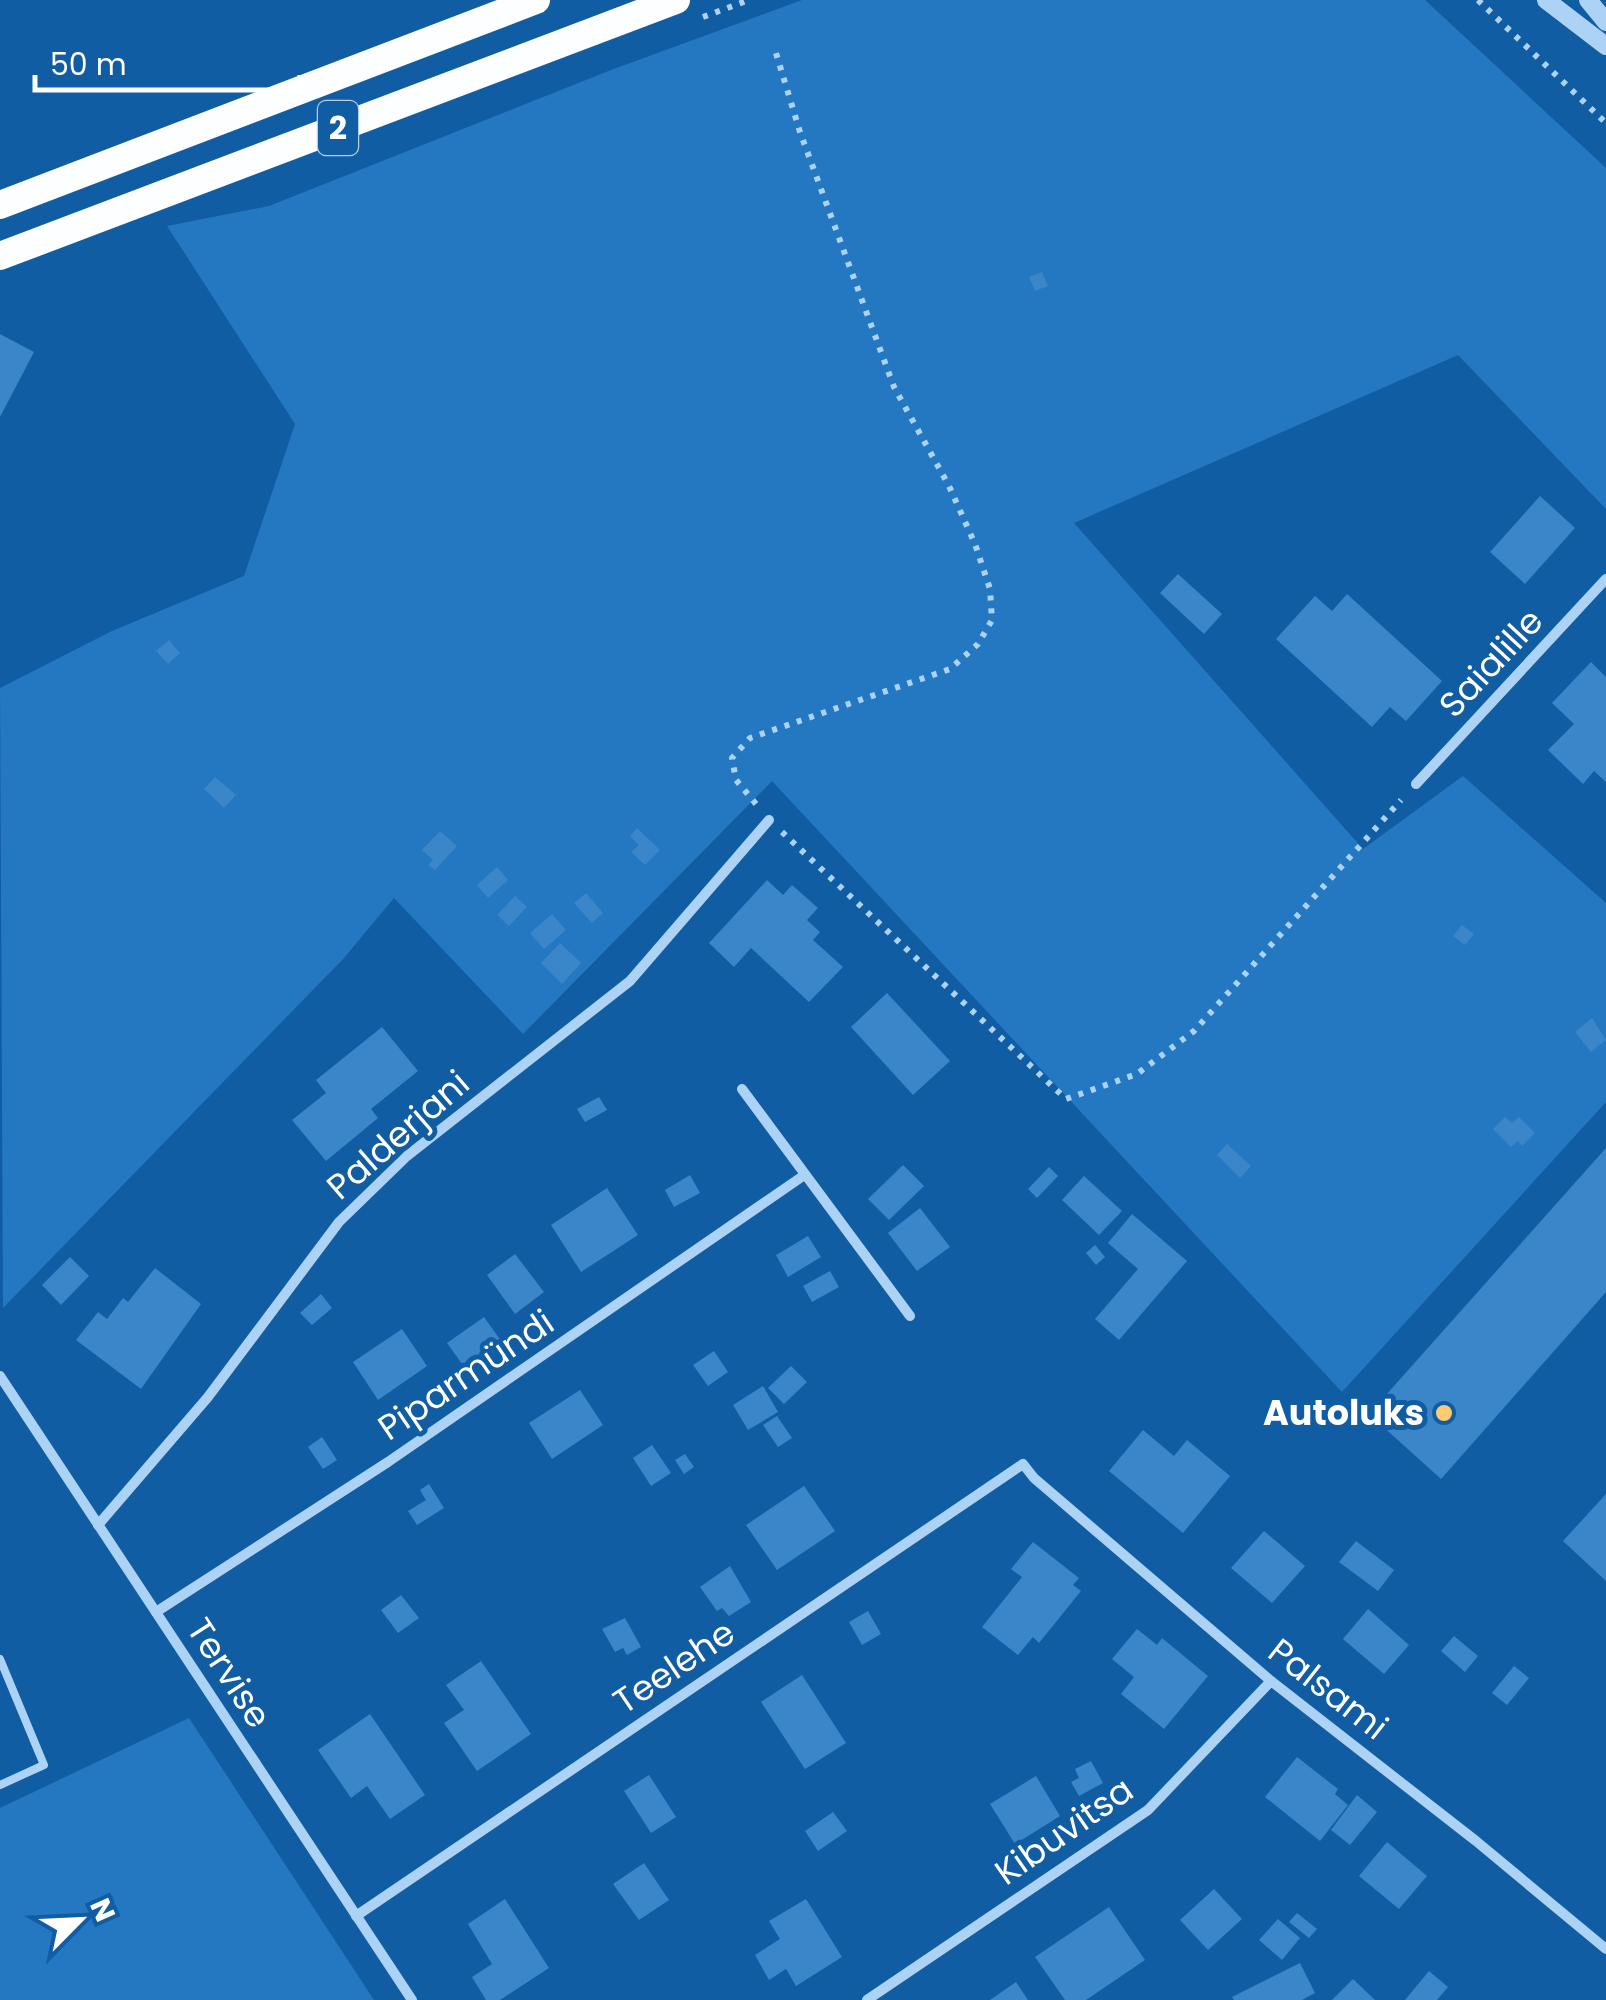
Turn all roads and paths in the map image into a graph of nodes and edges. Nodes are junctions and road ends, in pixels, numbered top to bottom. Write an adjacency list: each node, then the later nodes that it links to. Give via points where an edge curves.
1 (536, 0): 10 (highway, 2)
2 (676, 0): 11 (highway, 2)
3 (1479, 0): 9 (path)
4 (1546, 0): 7 (street)
5 (1588, 0): 6 (street)
6 (1606, 22)
7 (1606, 46)
8 (776, 54): 14 (path, via 894,387 975,544 992,620 978,644 950,668 750,738 732,758 736,780)
9 (1606, 123)
10 (0, 205)
11 (0, 256)
12 (1606, 579): 13 (street, Saialille)
13 (1416, 784): 14 (path, via 1194,1032 1136,1074 1066,1099)
14 (769, 820): 20 (street, Palderjani, via 630,981 407,1156 338,1222 208,1397)
15 (742, 1090): 16 (street)
16 (803, 1176): 17 (street); 21 (street, Piparmündi, via 388,1462)
17 (910, 1316)
18 (0, 1376): 20 (street, Tervise)
19 (1023, 1464): 23 (street, Palsami); 25 (street, Teelehe)
20 (98, 1525): 21 (street, Tervise)
21 (156, 1612): 25 (street, Tervise)
22 (0, 1658): 24 (lane, via 44,1765)
23 (1271, 1681): 26 (street, Palsami); 28 (street, Kibuvitsa, via 1148,1810)
24 (0, 1785)
25 (356, 1916): 27 (street, Tervise)
26 (1606, 1950)
27 (412, 2000)
28 (866, 2000)

